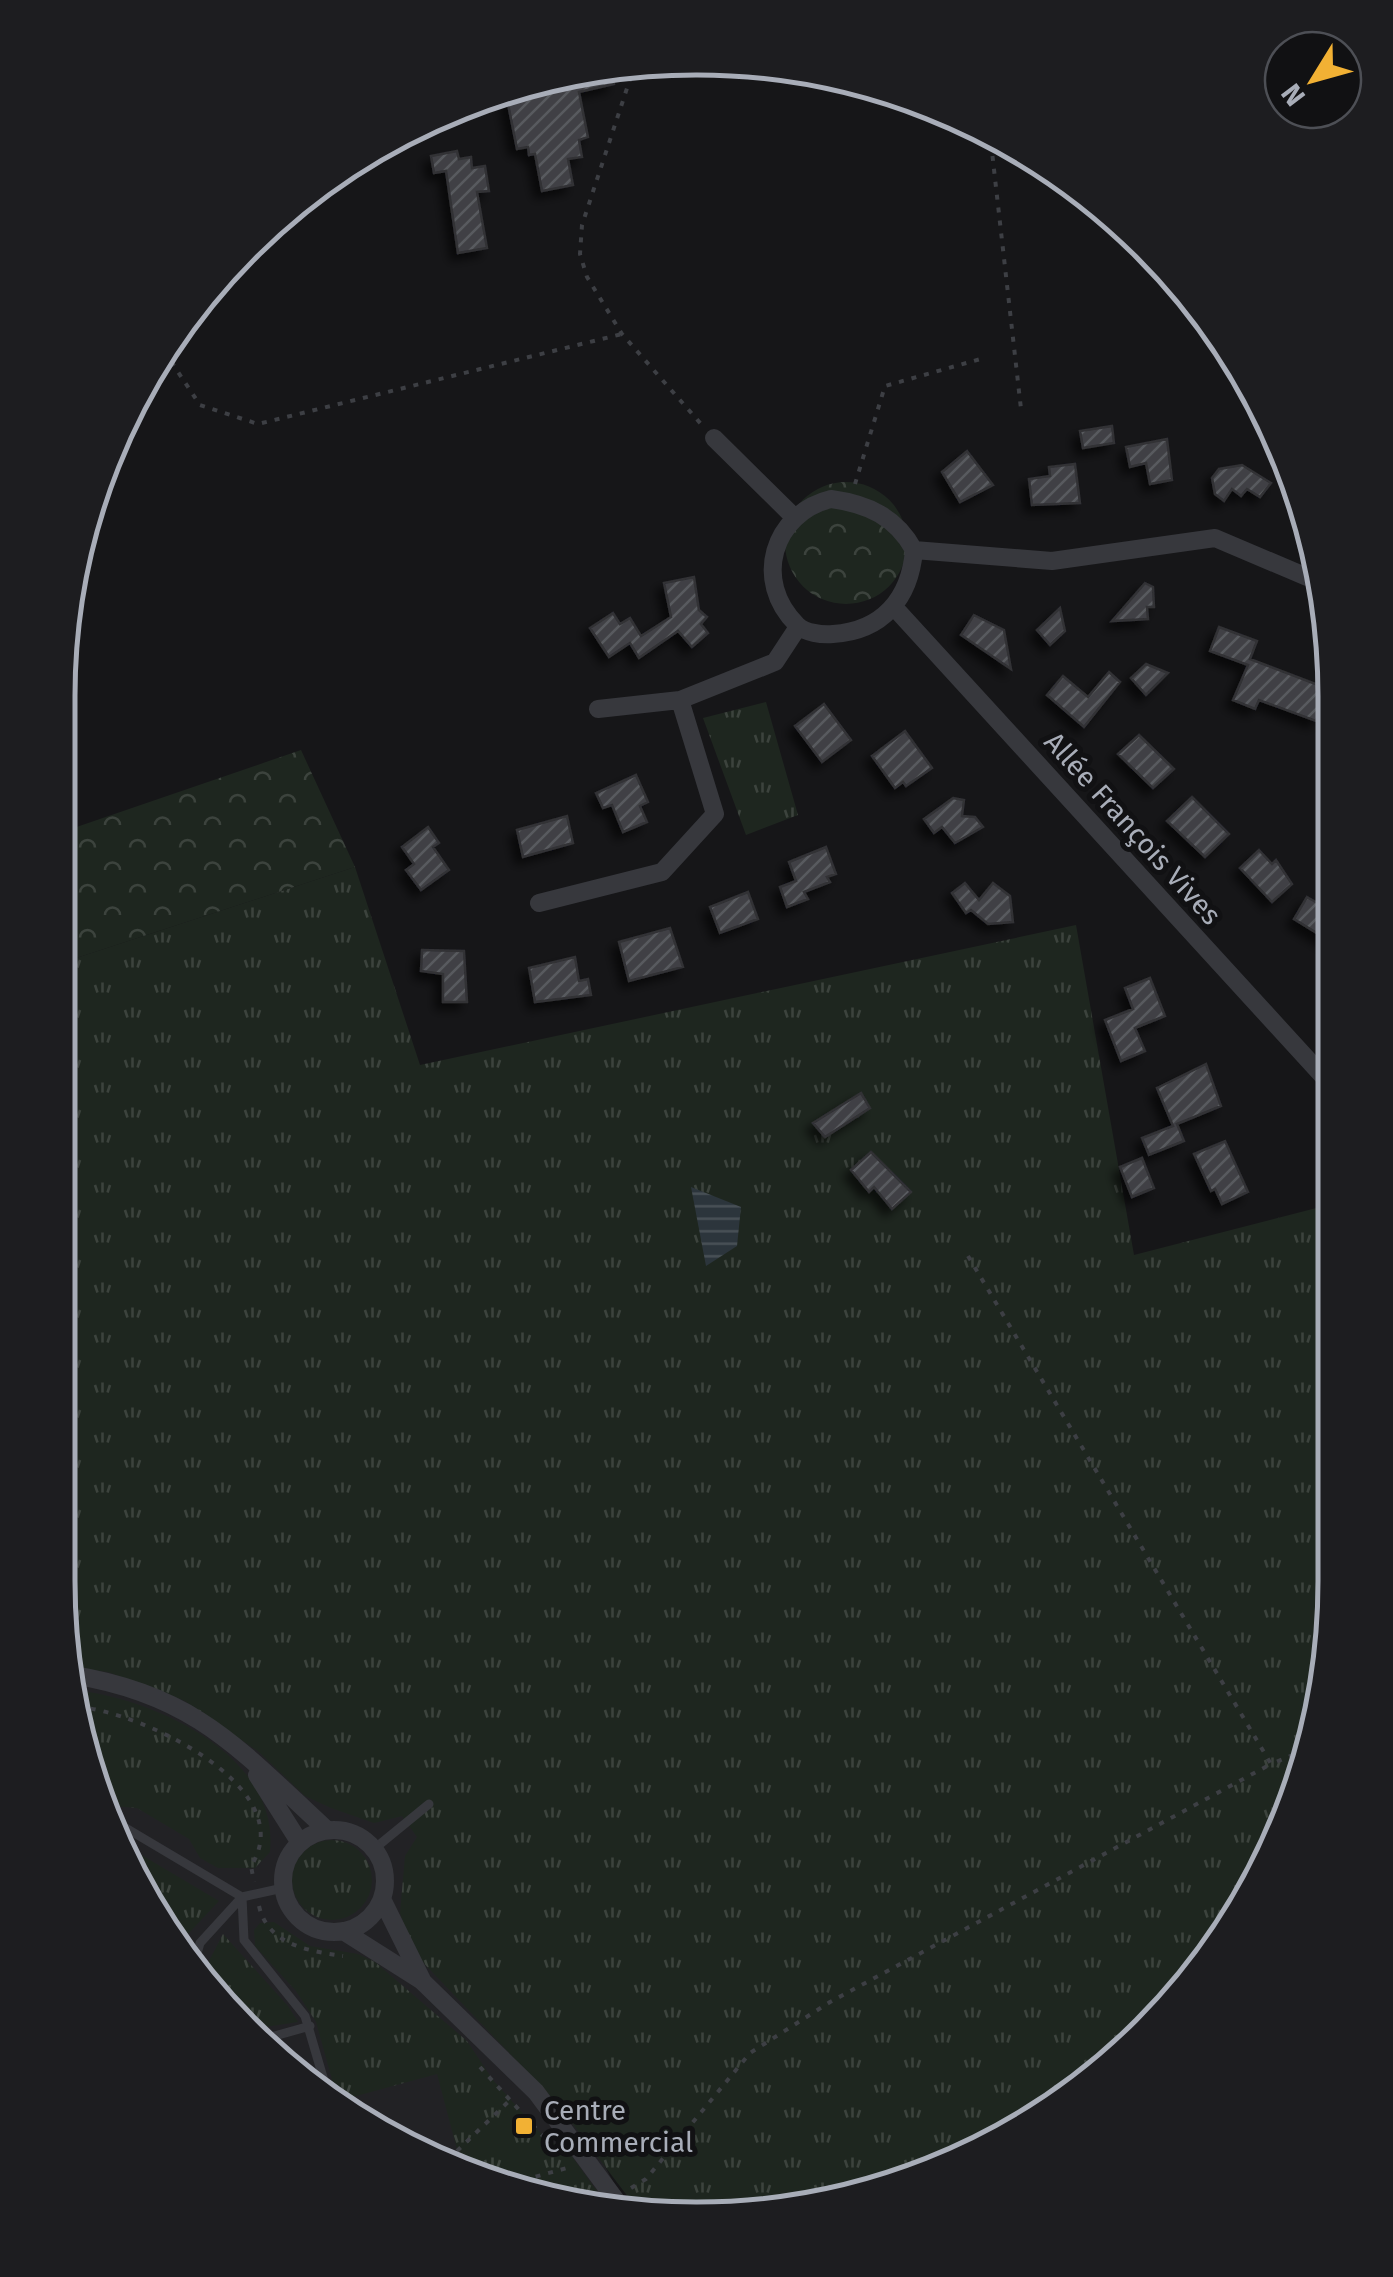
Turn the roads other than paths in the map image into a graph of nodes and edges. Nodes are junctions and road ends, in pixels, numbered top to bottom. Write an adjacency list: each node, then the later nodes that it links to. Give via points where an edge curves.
1 (714, 438): 2 (street)
2 (792, 516): 3 (street, via 820,501 850,501 887,517); 6 (street, via 778,539 775,578)
3 (914, 550): 4 (street, via 1052,562 1215,538); 5 (street)
4 (1306, 576)
5 (894, 607): 6 (street, via 874,626 852,633 822,635); 10 (street, Allée François Vives)
6 (798, 627): 7 (street, via 775,662)
7 (680, 700): 8 (street); 9 (street, via 714,814 662,872)
8 (598, 709)
9 (539, 904)
10 (1318, 1071)
11 (83, 1677): 12 (street, via 165,1698)
12 (244, 1753): 15 (street); 16 (street)
13 (429, 1804): 17 (lane)
14 (127, 1828): 19 (lane)
15 (327, 1830): 16 (street); 17 (street)
16 (300, 1843): 18 (street, via 286,1864)
17 (374, 1849): 20 (street, via 382,1864)
18 (283, 1888): 19 (lane); 21 (street, via 298,1917 327,1932)
19 (242, 1896): 22 (lane); 24 (lane, via 244,1940)
20 (382, 1899): 21 (street, via 360,1925); 23 (street)
21 (343, 1931): 23 (street)
22 (198, 1951)
23 (422, 1980): 27 (street, via 536,2092)
24 (310, 2026): 25 (lane); 26 (lane)
25 (274, 2036)
26 (324, 2078)
27 (614, 2197)

